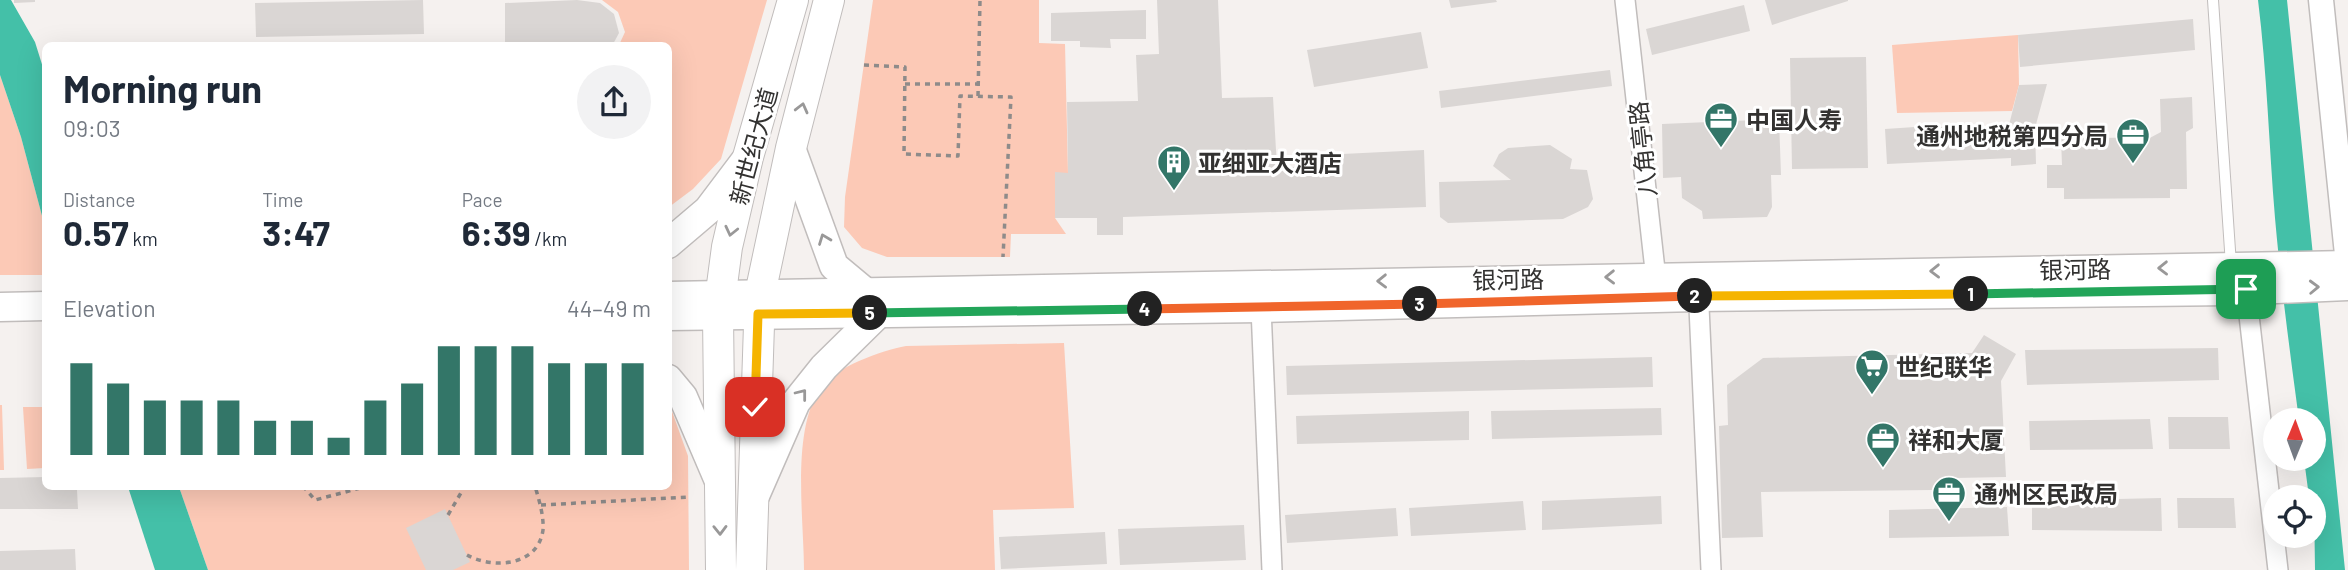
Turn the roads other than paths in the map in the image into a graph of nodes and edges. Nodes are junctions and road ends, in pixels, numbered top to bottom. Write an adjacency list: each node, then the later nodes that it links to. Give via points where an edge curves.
1 (793, 0): 7 (main road, 新世纪大道)
2 (830, 0): 6 (main road, 新世纪大道, one-way to 2)
3 (1625, 0): 13 (street, 八角亭路)
4 (2213, 0): 10 (lane)
5 (2320, 0): 9 (street)
6 (791, 148): 15 (main road, one-way to 6, via 834,266); 16 (main road, 新世纪大道)
7 (748, 157): 8 (main road, via 708,210); 17 (main road, 新世纪大道, one-way to 17, via 727,247)
8 (672, 241)
9 (2348, 264): 10 (main road, 银河路)
10 (2236, 282): 11 (main road, 银河路); 12 (main road, 银河路, one-way to 12); 31 (street)
11 (1697, 286): 13 (main road, 银河路); 30 (street)
12 (2348, 286)
13 (1657, 287): 15 (main road, 银河路, one-way to 15); 20 (main road, 银河路)
14 (672, 297): 17 (main road, 银河路)
15 (872, 302): 16 (main road, 银河路); 20 (main road, 银河路); 26 (main road, one-way to 15, via 796,402)
16 (759, 304): 17 (main road, 银河路); 26 (main road, 新世纪大道)
17 (720, 305): 21 (main road, 银河路); 25 (main road, 新世纪大道)
18 (42, 306): 19 (main road)
19 (0, 307)
20 (1261, 308): 29 (street)
21 (672, 315)
22 (42, 324): 23 (main road)
23 (0, 325)
24 (672, 384): 25 (main road, via 683,397)
25 (719, 481): 27 (main road, 新世纪大道, one-way to 27)
26 (753, 500): 28 (main road, 新世纪大道)
27 (720, 570)
28 (751, 570)
29 (1272, 570)
30 (1711, 570)
31 (2278, 570)

